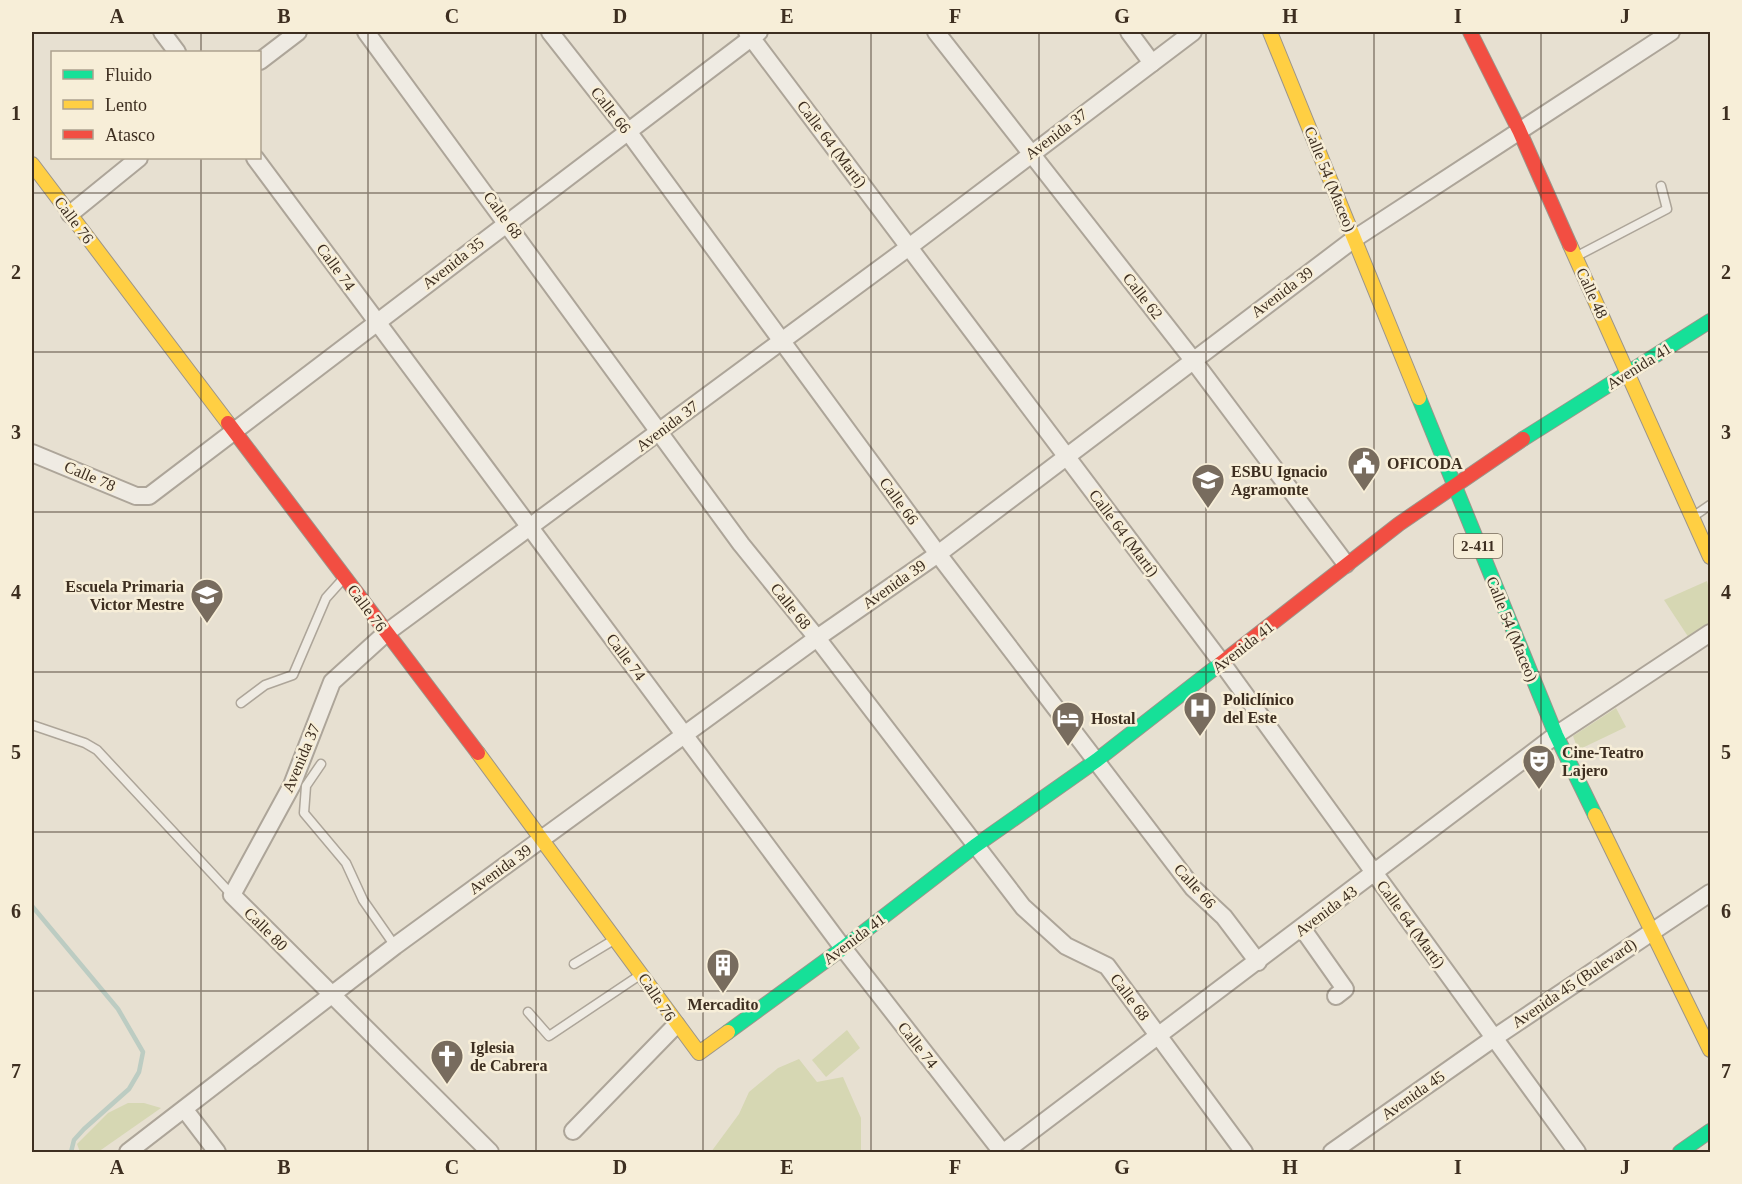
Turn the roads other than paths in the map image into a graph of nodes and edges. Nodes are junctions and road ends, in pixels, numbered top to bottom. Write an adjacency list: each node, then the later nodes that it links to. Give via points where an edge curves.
1 (162, 32): 12 (street)
2 (298, 32): 13 (street)
3 (366, 32): 23 (street, Calle 68)
4 (550, 32): 15 (street, Calle 66)
5 (936, 32): 17 (street, Calle 62)
6 (1129, 32): 14 (street)
7 (1193, 32): 14 (street, Avenida 37)
8 (1270, 32): 24 (street, Calle 54 (Maceo) / 2-411)
9 (1470, 32): 16 (street, Calle 48)
10 (1671, 32): 16 (street, Avenida 39)
11 (753, 33): 15 (street, Avenida 35); 25 (street, Calle 64 (Martí))
12 (176, 51)
13 (261, 61)
14 (1152, 63): 17 (street, Avenida 37)
15 (627, 130): 23 (street, Avenida 35); 29 (street, Calle 66)
16 (1520, 130): 24 (street, Avenida 39); 26 (street, Calle 48)
17 (1030, 153): 25 (street, Avenida 37); 30 (street, Calle 62)
18 (139, 159): 22 (street)
19 (256, 159): 28 (street, Calle 74)
20 (32, 164): 22 (street, Calle 76)
21 (1660, 186): 26 (lane, via 1667,209)
22 (70, 214): 33 (street, Calle 76)
23 (507, 221): 28 (street, Avenida 35); 32 (street, Calle 68)
24 (1354, 239): 30 (street, Avenida 39); 36 (street, Calle 54 (Maceo) / 2-411)
25 (909, 246): 29 (street, Avenida 37); 35 (street, Calle 64 (Martí))
26 (1575, 257): 31 (street, Calle 48)
27 (1710, 321): 31 (street, Avenida 41)
28 (377, 323): 33 (street, Avenida 35); 40 (street, Calle 74)
29 (782, 340): 32 (street, Avenida 37); 41 (street, Calle 66)
30 (1193, 360): 35 (street, Avenida 39); 43 (street, Calle 62)
31 (1628, 373): 36 (street, Avenida 41); 39 (street, Calle 48)
32 (658, 433): 40 (street, Avenida 37); 47 (street, Calle 68)
33 (233, 434): 37 (street, Avenida 35); 44 (street, Calle 76)
34 (32, 453): 37 (street, Calle 78, via 136,495)
35 (1067, 458): 41 (street, Avenida 39); 48 (street, Calle 64 (Martí))
36 (1453, 487): 43 (street, Avenida 41); 51 (street, Calle 54 (Maceo) / 2-411)
37 (149, 496)
38 (1710, 505): 39 (lane)
39 (1694, 516): 42 (street, Calle 48)
40 (530, 528): 45 (street, Avenida 37); 52 (street, Calle 74)
41 (938, 554): 47 (street, Avenida 39); 53 (street, Calle 66)
42 (1710, 557)
43 (1346, 564): 48 (street, Avenida 41)
44 (344, 578): 45 (street, Calle 76); 49 (lane, via 326,598 292,675 265,686)
45 (386, 633): 55 (street, Calle 76); 59 (street, Avenida 37, via 332,682 292,785)
46 (1710, 633): 51 (street, Avenida 43)
47 (817, 638): 52 (street, Avenida 39); 56 (street, Calle 68)
48 (1222, 663): 53 (street, Avenida 41); 57 (street, Calle 64 (Martí))
49 (241, 703)
50 (32, 726): 59 (lane, Calle 80, via 96,750)
51 (1556, 735): 57 (street, Avenida 43); 61 (street, Calle 54 (Maceo) / 2-411)
52 (685, 736): 55 (street, Avenida 39); 64 (street, Calle 74)
53 (1097, 760): 56 (street, Avenida 41); 65 (street, Calle 66, via 1194,888 1224,917)
54 (321, 764): 63 (lane, via 306,786 304,813 346,863 363,900)
55 (542, 838): 62 (street, Calle 76); 63 (street, Avenida 39)
56 (975, 846): 64 (street, Avenida 41); 72 (street, Calle 68, via 1037,922 1066,946 1107,966)
57 (1374, 874): 60 (street, Avenida 43); 73 (street, Calle 64 (Martí))
58 (1710, 892): 61 (street)
59 (232, 896): 68 (street, Calle 80)
60 (1302, 928): 65 (street, Avenida 43); 69 (street, via 1345,988)
61 (1653, 929): 73 (street, Avenida 45 (Bulevard)); 74 (street, Calle 54 (Maceo) / 2-411)
62 (615, 939): 66 (lane); 67 (street, Calle 76)
63 (395, 946): 68 (street, Avenida 39)
64 (843, 948): 75 (street, Avenida 41); 82 (street, Calle 74)
65 (1258, 962): 72 (street, Avenida 43)
66 (574, 964)
67 (641, 974): 70 (lane, via 549,1036); 71 (street, Calle 76)
68 (331, 994): 76 (street, Avenida 39); 81 (street, Calle 80)
69 (1336, 996)
70 (528, 1012)
71 (676, 1025): 75 (street, Calle 76); 77 (street)
72 (1159, 1037): 82 (street, Avenida 43); 83 (street, Calle 68)
73 (1494, 1038): 84 (street, Avenida 45); 85 (street, Calle 64 (Martí))
74 (1710, 1050)
75 (699, 1053)
76 (185, 1110): 79 (street, Avenida 39); 80 (street)
77 (573, 1131)
78 (1710, 1131): 86 (street)
79 (128, 1152)
80 (217, 1152)
81 (490, 1152)
82 (1003, 1152)
83 (1244, 1152)
84 (1332, 1152)
85 (1577, 1152)
86 (1680, 1152)

